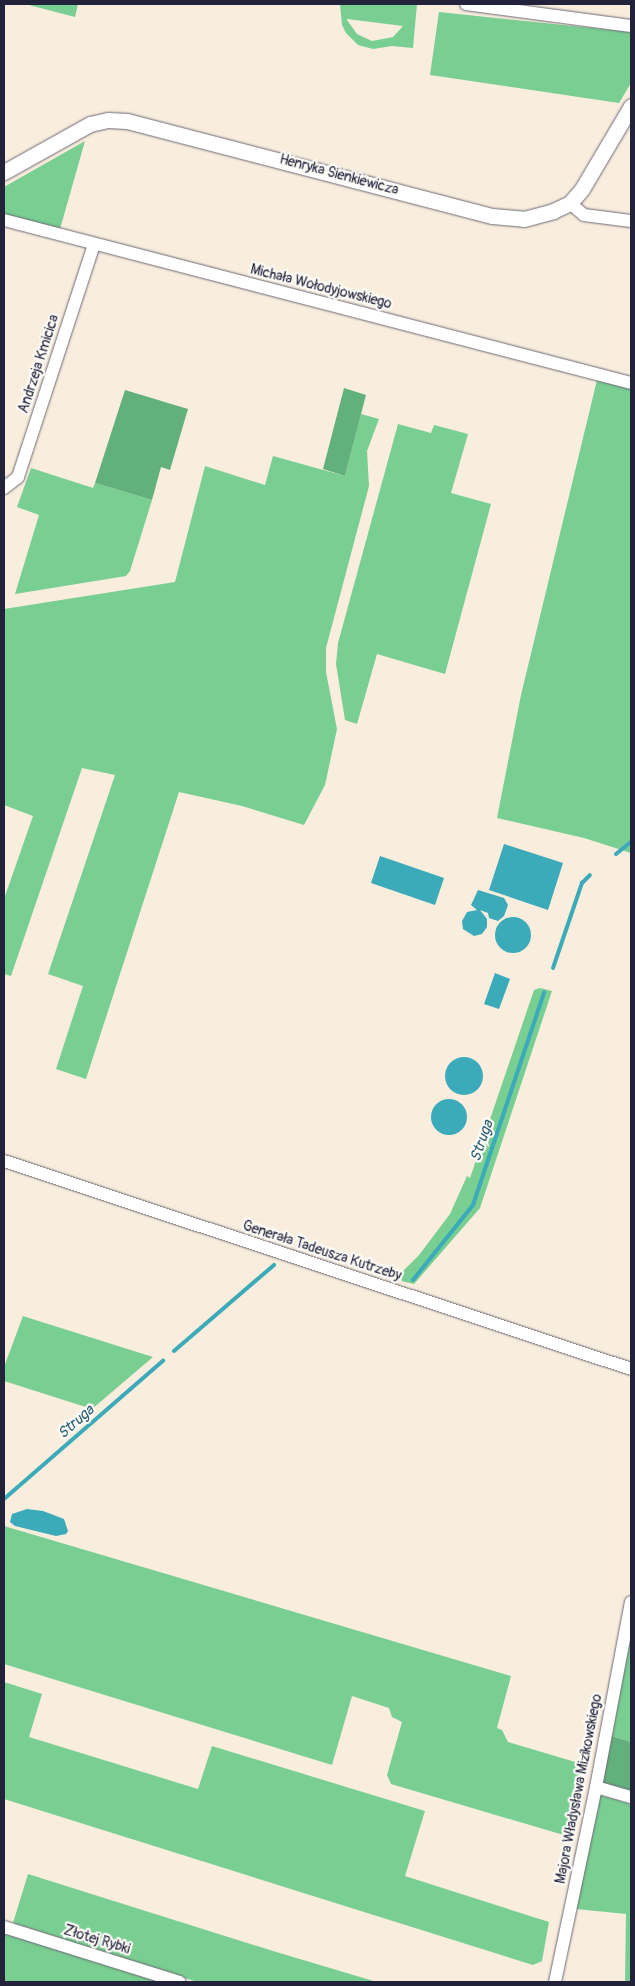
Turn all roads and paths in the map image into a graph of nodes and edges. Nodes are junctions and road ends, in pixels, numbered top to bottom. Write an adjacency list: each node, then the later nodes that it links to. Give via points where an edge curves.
1 (466, 4): 2 (street)
2 (631, 26)
3 (631, 106): 4 (street, Henryka Sienkiewicza)
4 (627, 122): 6 (street, Henryka Sienkiewicza)
5 (4, 172): 6 (street, Henryka Sienkiewicza, via 90,124 108,120 127,121 492,216 524,219)
6 (570, 203): 8 (street, via 584,214)
7 (4, 220): 9 (street, Michała Wołodyjowskiego)
8 (631, 222)
9 (94, 244): 10 (street, Michała Wołodyjowskiego); 11 (street, Andrzeja Kmicica, via 18,477)
10 (631, 383)
11 (4, 488)
12 (4, 1161): 13 (street, Generała Tadeusza Kutrzeby)
13 (631, 1369)
14 (631, 1602): 15 (street, Majora Władysława Mizikowskiego)
15 (596, 1787): 16 (street); 19 (street, Majora Władysława Mizikowskiego)
16 (631, 1797)
17 (4, 1927): 18 (street, Złotej Rybki)
18 (180, 1982)
19 (555, 1982)

